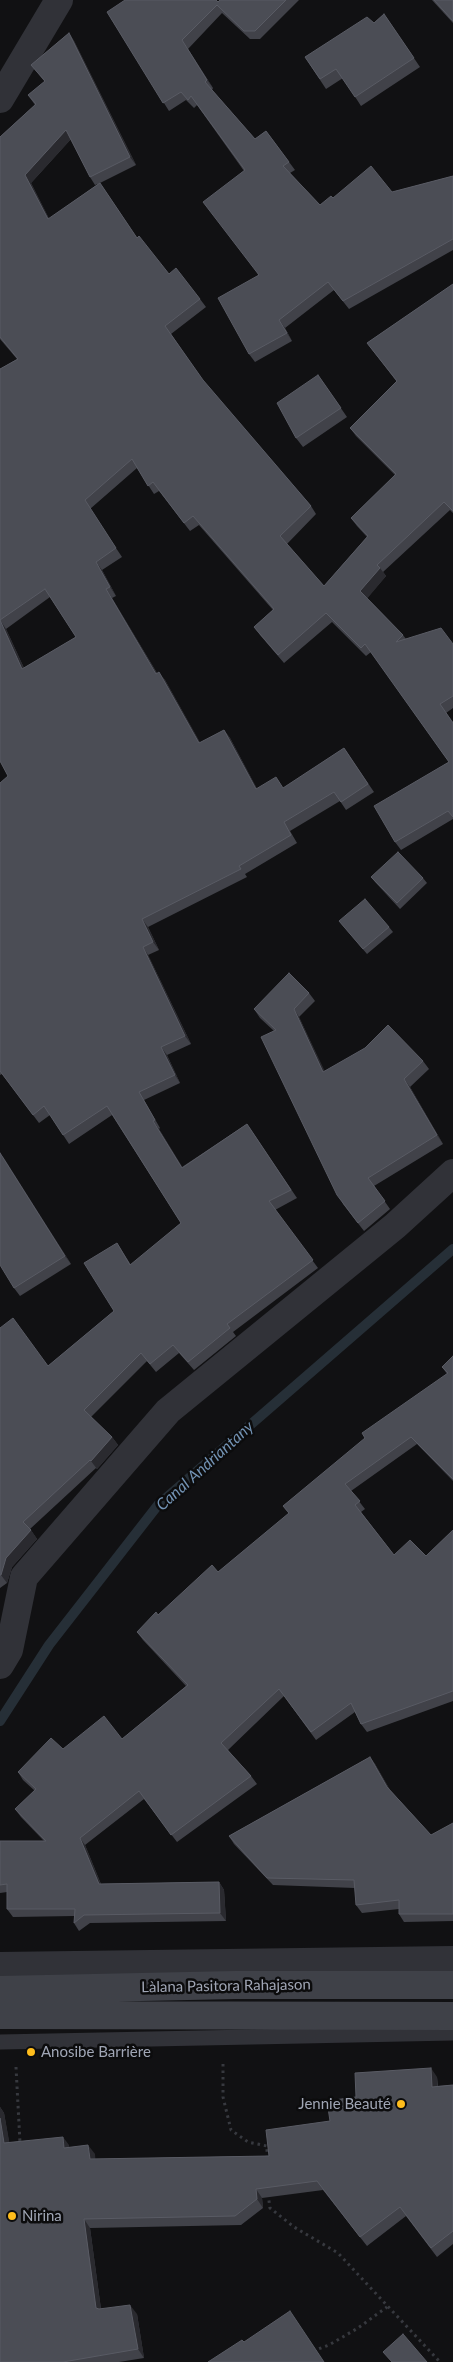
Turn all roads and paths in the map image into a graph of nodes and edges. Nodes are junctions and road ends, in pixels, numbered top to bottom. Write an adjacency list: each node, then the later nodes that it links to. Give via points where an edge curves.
1 (59, 0): 2 (street)
2 (0, 99)
3 (453, 1173): 4 (street, via 395,1226 168,1411 24,1577 9,1650)
4 (0, 1665)
5 (453, 1960): 6 (street)
6 (0, 1966)
7 (453, 1985): 8 (main road, Làlana Pasitora Rahajason)
8 (0, 1990)
9 (0, 2015): 10 (main road, Làlana Pasitora Rahajason)
10 (453, 2016)
11 (453, 2033): 12 (lane)
12 (223, 2038): 13 (lane); 15 (path, via 223,2097 230,2130 248,2142 267,2146)
13 (7, 2042): 14 (path)
14 (20, 2146)
15 (267, 2163)
16 (268, 2188): 17 (path, via 270,2208 294,2227 338,2253)
17 (387, 2307): 18 (path, via 358,2328); 19 (path)
18 (306, 2355)
19 (440, 2362)

